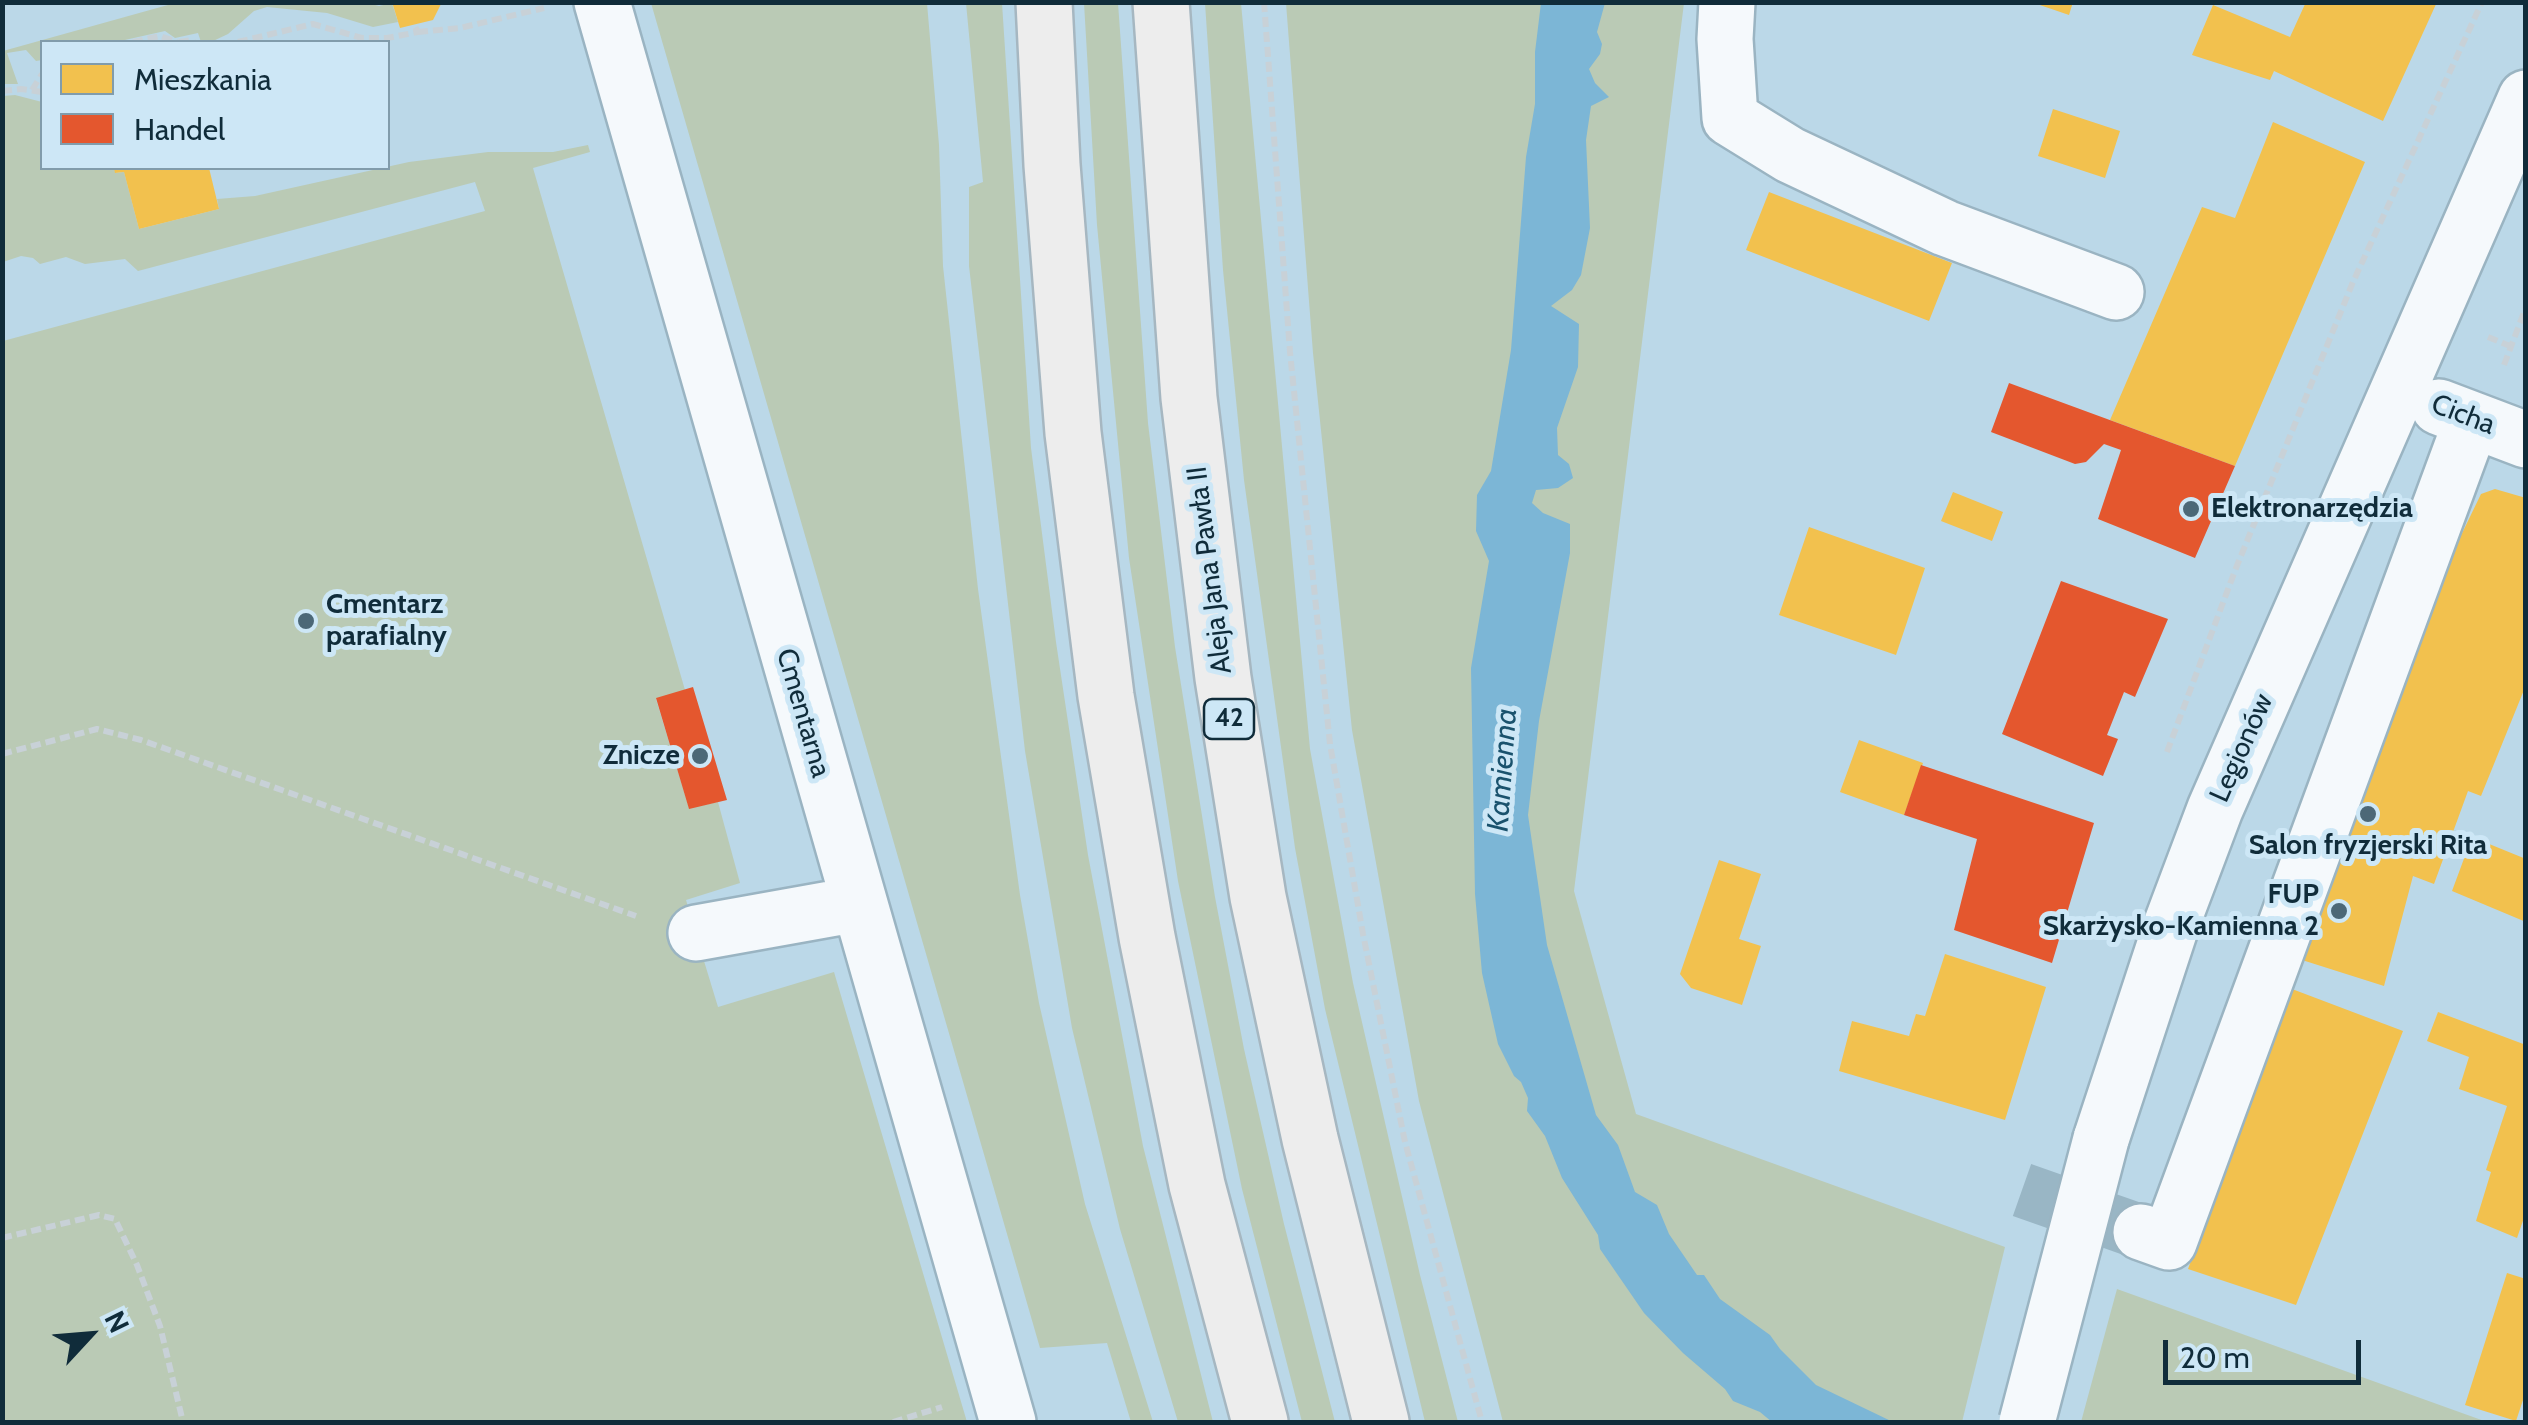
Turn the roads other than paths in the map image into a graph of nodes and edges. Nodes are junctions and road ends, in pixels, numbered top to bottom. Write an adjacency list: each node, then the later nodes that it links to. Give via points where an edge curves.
1 (602, 2): 10 (street, Cmentarna)
2 (1044, 2): 14 (main road, via 1073,433 1106,696 1196,1185)
3 (1161, 2): 15 (main road, Aleja Jana Pawła II / 42, via 1189,398 1223,678 1258,897 1310,1139)
4 (1726, 2): 6 (street, via 1730,118 1945,228)
5 (2526, 98): 7 (street, Legionów)
6 (2116, 292)
7 (2400, 391): 8 (street, Cicha); 16 (street, Legionów, bridge, via 2215,808 2172,924 2101,1139)
8 (2472, 420): 9 (street, Cicha); 12 (street, via 2169,1242)
9 (2526, 440)
10 (858, 904): 11 (street); 13 (street, Cmentarna)
11 (696, 933)
12 (2141, 1232)
13 (1008, 1422)
14 (1260, 1422)
15 (1382, 1422)
16 (2027, 1422)

